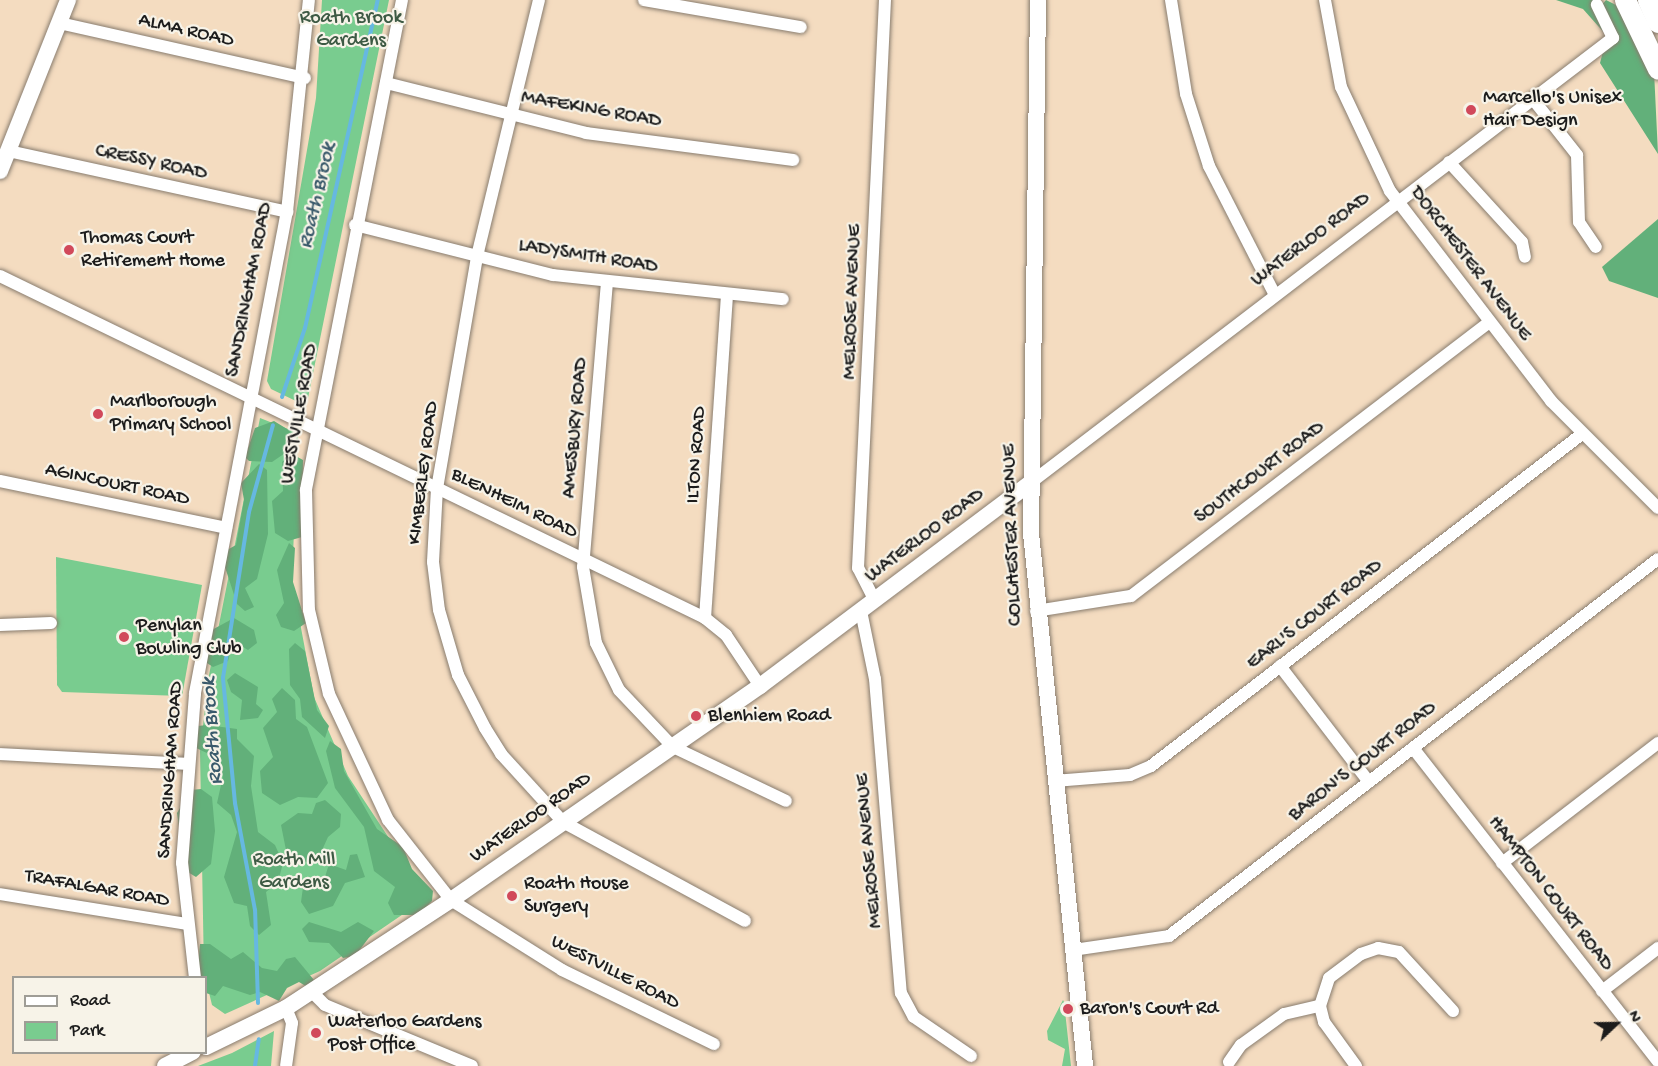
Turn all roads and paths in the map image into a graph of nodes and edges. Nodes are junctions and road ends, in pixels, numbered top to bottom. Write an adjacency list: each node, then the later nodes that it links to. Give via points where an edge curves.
1 (68, 0): 14 (street)
2 (309, 0): 17 (street, SANDRINGHAM ROAD)
3 (402, 0): 18 (street, WESTVILLE ROAD)
4 (539, 0): 20 (street, KIMBERLEY ROAD)
5 (644, 0): 15 (street)
6 (885, 0): 47 (street, MELROSE AVENUE, via 858,568)
7 (1038, 0): 41 (street, COLCHESTER AVENUE)
8 (1171, 0): 34 (street, via 1186,94 1209,166)
9 (1325, 0): 25 (street, DORCHESTER AVENUE, via 1341,87)
10 (1625, 0): 16 (highway)
11 (1648, 0): 13 (highway)
12 (1597, 5): 19 (street, WATERLOO ROAD, via 1613,38)
13 (1658, 22)
14 (59, 23): 17 (street, ALMA ROAD); 21 (street)
15 (801, 27)
16 (1658, 69)
17 (304, 78): 26 (street, SANDRINGHAM ROAD)
18 (386, 82): 20 (street, MAFEKING ROAD); 27 (street, WESTVILLE ROAD)
19 (1532, 98): 23 (street, WATERLOO ROAD); 28 (street, via 1576,155 1579,222)
20 (510, 116): 22 (street, MAFEKING ROAD, via 586,133); 29 (street, KIMBERLEY ROAD)
21 (8, 151): 24 (street); 26 (street, CRESSY ROAD)
22 (793, 159)
23 (1449, 162): 25 (street, WATERLOO ROAD); 30 (street, via 1522,242)
24 (0, 171)
25 (1398, 201): 34 (street, WATERLOO ROAD); 36 (street, DORCHESTER AVENUE)
26 (287, 212): 37 (street, SANDRINGHAM ROAD)
27 (355, 225): 29 (street, LADYSMITH ROAD); 38 (street, WESTVILLE ROAD)
28 (1596, 248)
29 (477, 257): 32 (street, LADYSMITH ROAD); 42 (street, KIMBERLEY ROAD)
30 (1525, 257)
31 (0, 276): 37 (street, BLENHEIM ROAD)
32 (607, 282): 33 (street, LADYSMITH ROAD); 45 (street, AMESBURY ROAD)
33 (727, 295): 35 (street, LADYSMITH ROAD); 49 (street, ILTON ROAD)
34 (1275, 295): 41 (street, WATERLOO ROAD)
35 (783, 299)
36 (1489, 322): 39 (street, DORCHESTER AVENUE); 48 (street, SOUTHCOURT ROAD, via 1131,596)
37 (251, 398): 38 (street, BLENHEIM ROAD); 44 (street, SANDRINGHAM ROAD)
38 (314, 429): 42 (street, BLENHEIM ROAD); 65 (street, WESTVILLE ROAD, via 306,490 306,576 329,694 388,820)
39 (1582, 434): 43 (street, DORCHESTER AVENUE); 52 (street, EARL'S COURT ROAD)
40 (0, 481): 44 (street, AGINCOURT ROAD)
41 (1029, 484): 47 (street, WATERLOO ROAD); 48 (street, COLCHESTER AVENUE)
42 (437, 489): 45 (street, BLENHEIM ROAD); 62 (street, KIMBERLEY ROAD, via 435,582 458,675 501,754)
43 (1658, 508)
44 (226, 528): 58 (street, SANDRINGHAM ROAD, via 198,674)
45 (583, 559): 49 (street, BLENHEIM ROAD); 55 (street, AMESBURY ROAD, via 588,615 607,669 635,709)
46 (1658, 559): 56 (street, BARON'S COURT ROAD)
47 (868, 606): 53 (street, WATERLOO ROAD); 79 (street, MELROSE AVENUE, via 903,1003 914,1017)
48 (1036, 611): 59 (street, COLCHESTER AVENUE)
49 (705, 618): 53 (street, BLENHEIM ROAD, via 726,635)
50 (51, 623): 51 (street)
51 (0, 625)
52 (1280, 666): 59 (street, EARL'S COURT ROAD, via 1139,772); 60 (street)
53 (760, 686): 55 (street, WATERLOO ROAD)
54 (1658, 742): 63 (street)
55 (673, 747): 61 (street, AMESBURY ROAD); 62 (street, WATERLOO ROAD)
56 (1413, 748): 60 (street, BARON'S COURT ROAD); 63 (street, HAMPTON COURT ROAD)
57 (0, 754): 58 (street)
58 (189, 764): 67 (street, SANDRINGHAM ROAD, via 182,863)
59 (1054, 781): 69 (street, COLCHESTER AVENUE)
60 (1369, 782): 69 (street, BARON'S COURT ROAD, via 1169,936)
61 (786, 801)
62 (563, 822): 65 (street, WATERLOO ROAD); 66 (street, KIMBERLEY ROAD)
63 (1502, 863): 72 (street, HAMPTON COURT ROAD)
64 (0, 894): 67 (street, TRAFALGAR ROAD)
65 (451, 900): 71 (street, WATERLOO ROAD); 77 (street, WESTVILLE ROAD, via 562,970)
66 (745, 921)
67 (187, 924): 70 (street, SANDRINGHAM ROAD)
68 (1658, 948): 72 (street)
69 (1073, 950): 85 (street, COLCHESTER AVENUE)
70 (195, 976)
71 (312, 992): 74 (street, WATERLOO ROAD); 84 (street, via 325,1005)
72 (1602, 992): 81 (street, HAMPTON COURT ROAD)
73 (1320, 1006): 75 (street, via 1323,987 1336,972 1369,950 1388,948 1418,967); 80 (street, via 1284,1014 1241,1045); 86 (street, via 1324,1022)
74 (283, 1009): 76 (street, WATERLOO ROAD); 83 (street, via 292,1023)
75 (1454, 1011)
76 (207, 1044)
77 (714, 1044)
78 (188, 1054): 82 (street, WATERLOO ROAD)
79 (971, 1056)
80 (1229, 1062)
81 (1658, 1062)
82 (165, 1066)
83 (286, 1066)
84 (472, 1066)
85 (1085, 1066)
86 (1356, 1066)

